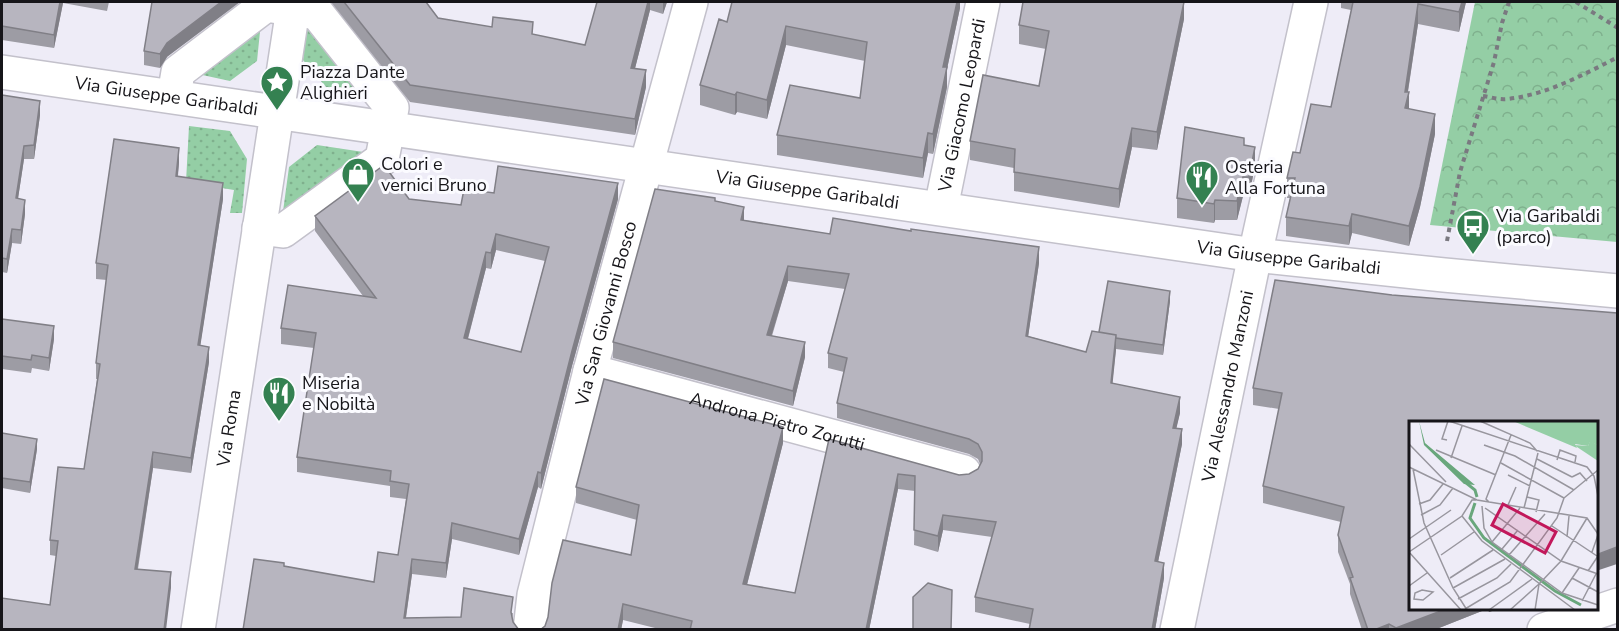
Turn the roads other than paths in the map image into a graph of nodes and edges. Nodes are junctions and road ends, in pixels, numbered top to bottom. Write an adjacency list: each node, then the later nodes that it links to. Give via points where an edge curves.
1 (691, 2): 9 (street, Via San Giovanni Bosco)
2 (983, 2): 10 (street, Via Giacomo Leopardi)
3 (1311, 2): 12 (street, Via Alessandro Manzoni)
4 (301, 8): 6 (street, via 266,5 178,72); 7 (street); 8 (street, via 392,108)
5 (2, 72): 6 (street, Via Giuseppe Garibaldi)
6 (174, 96): 7 (street, Via Giuseppe Garibaldi)
7 (278, 111): 8 (street, Via Giuseppe Garibaldi); 11 (street)
8 (388, 129): 9 (street, Via Giuseppe Garibaldi); 11 (street, via 382,159 284,231)
9 (646, 167): 10 (street, Via Giuseppe Garibaldi); 14 (street, Via San Giovanni Bosco)
10 (941, 208): 12 (street, Via Giuseppe Garibaldi)
11 (259, 228): 17 (street, Via Roma)
12 (1255, 255): 13 (street, Via Giuseppe Garibaldi); 19 (street, Via Alessandro Manzoni)
13 (1617, 291)
14 (590, 372): 15 (street, Androna Pietro Zorutti); 18 (street, Via San Giovanni Bosco, via 534,595)
15 (964, 472)
16 (1617, 605): 20 (street)
17 (198, 630)
18 (530, 630)
19 (1177, 630)
20 (1544, 630)

